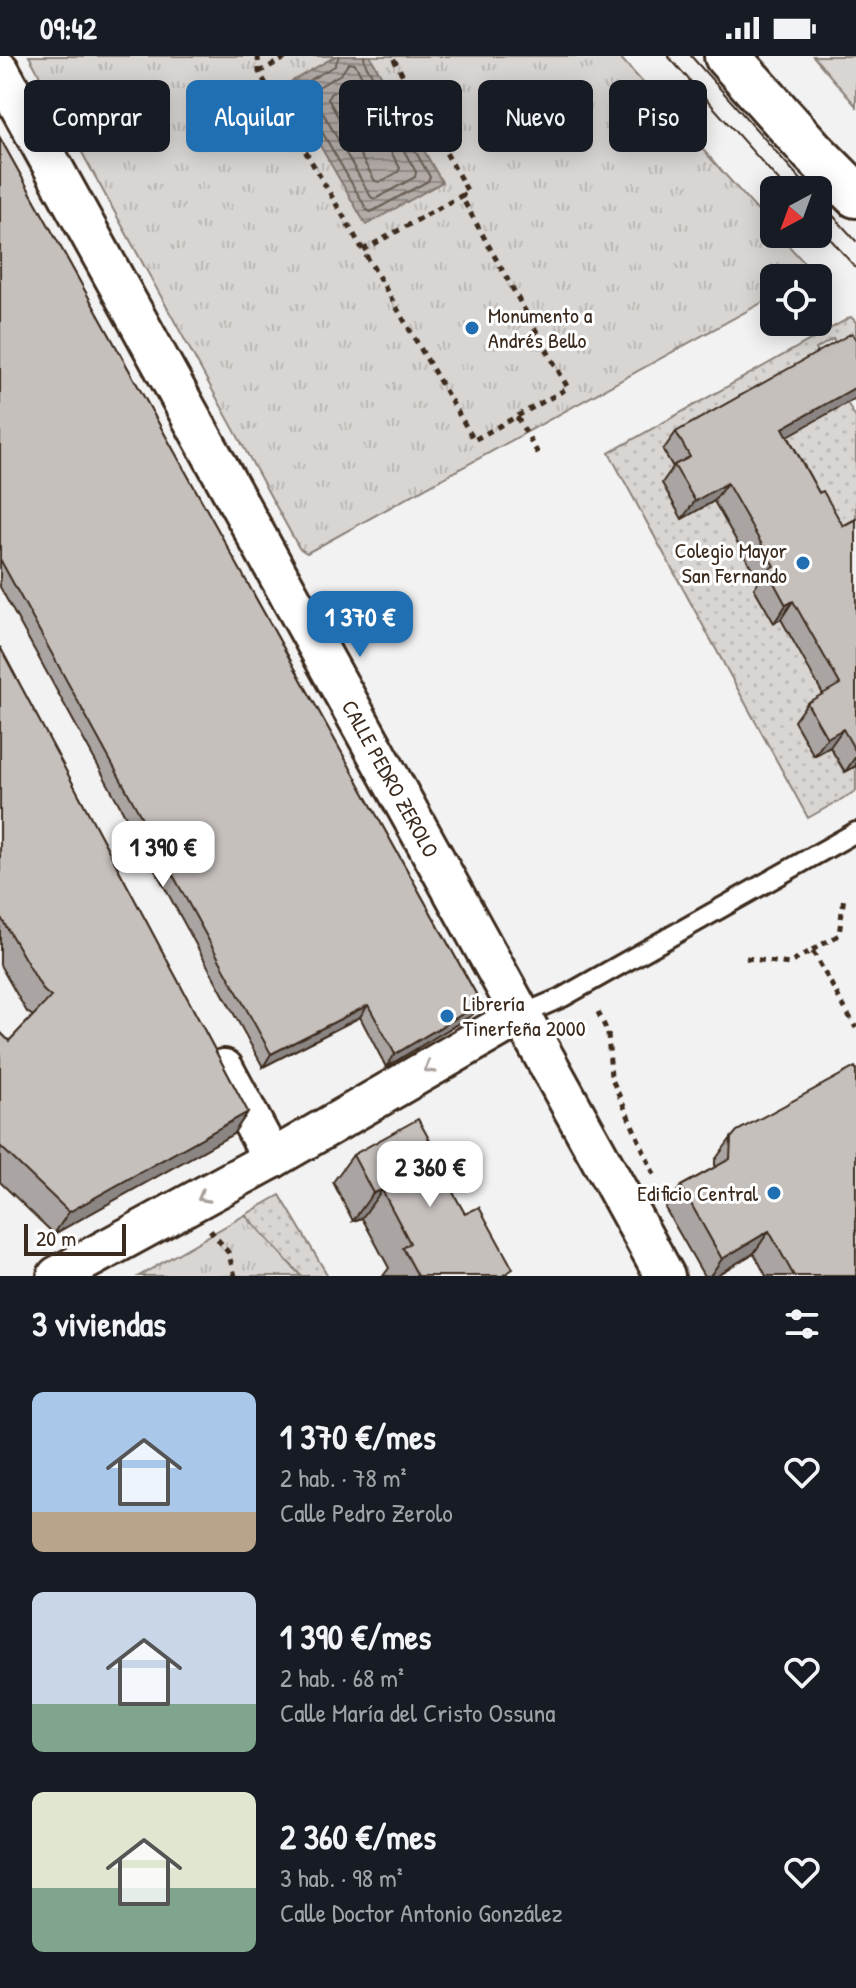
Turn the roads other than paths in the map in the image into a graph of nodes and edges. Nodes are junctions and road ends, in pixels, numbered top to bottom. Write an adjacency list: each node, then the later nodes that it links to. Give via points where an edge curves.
1 (727, 56): 3 (street)
2 (0, 71): 5 (street, CALLE PEDRO ZEROLO)
3 (856, 195)
4 (856, 832): 5 (lane, via 563,997)
5 (521, 1015): 7 (street, one-way to 7); 9 (street, CALLE PEDRO ZEROLO)
6 (206, 1035): 7 (street)
7 (272, 1159): 8 (street, one-way to 8)
8 (57, 1276)
9 (665, 1276)

